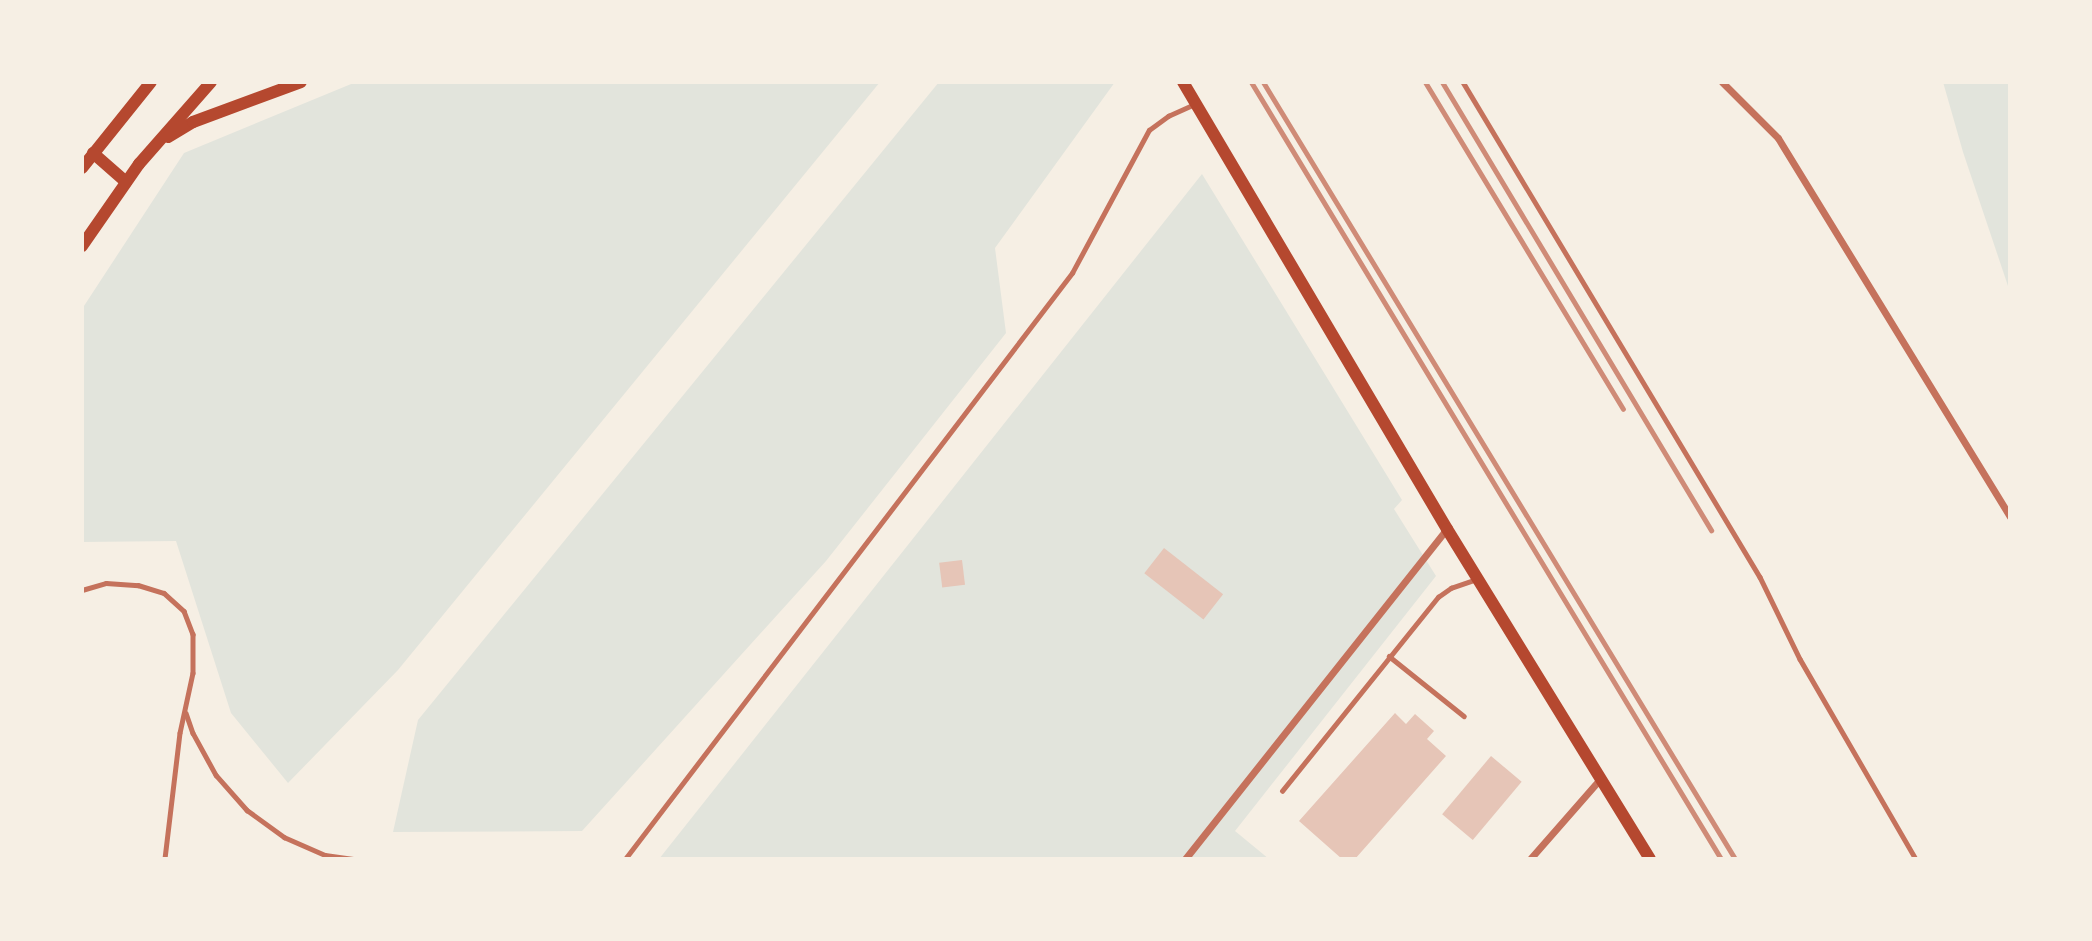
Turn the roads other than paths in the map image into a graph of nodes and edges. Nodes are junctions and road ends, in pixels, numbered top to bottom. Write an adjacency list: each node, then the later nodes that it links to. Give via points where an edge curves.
1 (141, 82): 9 (main road)
2 (151, 82): 9 (main road)
3 (211, 82): 10 (main road)
4 (300, 82): 10 (main road, via 193,122)
5 (1183, 82): 8 (main road)
6 (1464, 82): 30 (lane, via 1760,577 1800,659)
7 (1722, 82): 15 (street, via 1778,138)
8 (1196, 104): 16 (main road); 26 (lane, via 1149,130 1072,273)
9 (129, 107): 11 (main road)
10 (159, 142): 13 (main road)
11 (93, 153): 12 (main road); 13 (main road)
12 (82, 168)
13 (127, 182): 14 (main road)
14 (82, 246)
15 (2010, 517)
16 (1447, 529): 17 (main road); 27 (street)
17 (1478, 579): 19 (lane, via 1451,587 1438,597); 22 (main road)
18 (82, 590): 20 (lane, via 106,583 138,584 164,593 184,611 193,634)
19 (1389, 656): 21 (lane); 23 (lane)
20 (185, 710): 24 (lane); 25 (lane, via 216,775 247,810 284,836 325,855)
21 (1464, 716)
22 (1601, 778): 28 (street); 29 (main road)
23 (1282, 791)
24 (165, 859)
25 (355, 859)
26 (625, 859)
27 (1185, 859)
28 (1530, 859)
29 (1650, 859)
30 (1916, 859)

